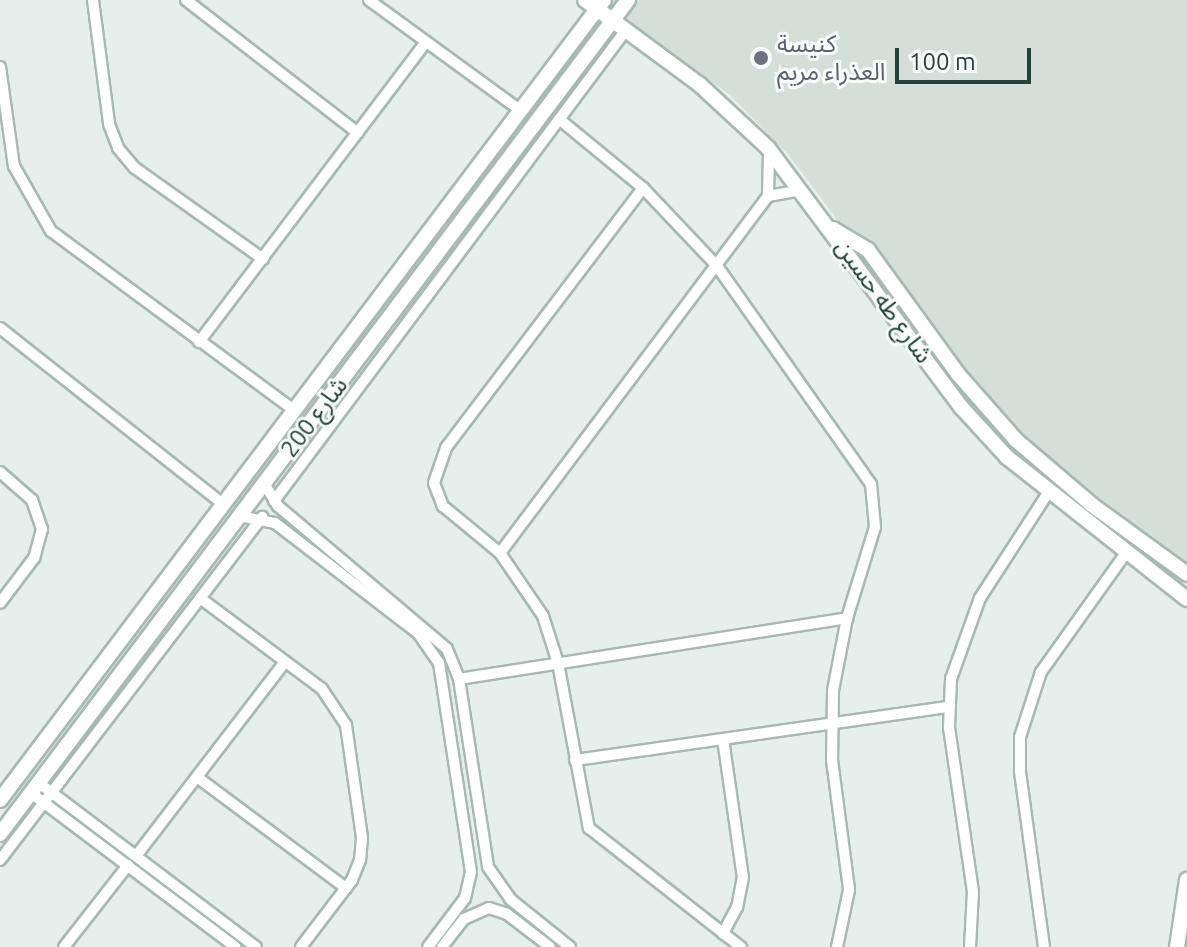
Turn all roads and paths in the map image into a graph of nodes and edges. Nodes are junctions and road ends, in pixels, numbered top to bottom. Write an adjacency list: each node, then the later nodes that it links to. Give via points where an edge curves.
1 (93, 0): 18 (street, via 109,124 118,148 135,168)
2 (186, 0): 12 (street)
3 (369, 0): 8 (street)
4 (622, 2): 6 (street, شارع 200)
5 (595, 3): 6 (street, شارع طه حسين); 10 (street, شارع 200)
6 (613, 21): 7 (street, شارع طه حسين); 24 (street, شارع 200)
7 (626, 30): 11 (street); 13 (street, شارع طه حسين, via 699,84)
8 (426, 42): 10 (street); 12 (street)
9 (0, 67): 21 (street, via 14,166 41,220 61,242)
10 (521, 111): 22 (street, شارع 200)
11 (559, 119): 14 (street); 26 (street)
12 (358, 133): 18 (street)
13 (768, 148): 15 (street, شارع طه حسين); 16 (street)
14 (643, 188): 19 (street); 30 (street, via 439,459 434,483 443,506)
15 (803, 190): 16 (street); 17 (street, شارع طه حسين)
16 (768, 196): 19 (street)
17 (830, 228): 25 (street, شارع طه حسين, via 961,407); 32 (street, شارع طه حسين, via 868,250 958,374 1016,440 1081,497)
18 (263, 259): 21 (street)
19 (717, 266): 30 (street); 36 (street, via 871,484 875,527)
20 (0, 328): 27 (street)
21 (199, 342): 22 (street)
22 (295, 411): 27 (street, شارع 200)
23 (0, 472): 35 (street, via 32,500 42,529 34,558)
24 (264, 483): 26 (street); 28 (street, شارع 200)
25 (1048, 493): 31 (street, شارع طه حسين); 40 (street, via 967,624)
26 (274, 501): 39 (street, via 437,637)
27 (224, 505): 47 (street, شارع 200)
28 (239, 516): 29 (street); 45 (street, شارع 200)
29 (262, 517): 33 (street); 60 (street, via 418,633 439,663 471,872 465,898)
30 (500, 553): 38 (street, via 537,604)
31 (1126, 553): 34 (street, شارع طه حسين); 67 (street, via 1041,672 1020,737)
32 (1187, 574)
33 (200, 598): 37 (street); 46 (street)
34 (1187, 599)
35 (0, 603)
36 (847, 618): 38 (street); 41 (street)
37 (285, 662): 44 (street); 54 (street, via 322,689 346,725 362,838 360,860)
38 (558, 663): 39 (street); 43 (street)
39 (459, 679): 63 (street, via 488,867 510,899)
40 (949, 707): 41 (street); 66 (street, via 973,892)
41 (831, 724): 42 (street); 65 (street, via 849,890)
42 (723, 739): 43 (street); 55 (street, via 743,877 737,907)
43 (575, 760): 55 (street, via 584,818 596,837)
44 (197, 777): 50 (street); 54 (street)
45 (35, 788): 46 (street); 48 (street); 49 (street, شارع 200)
46 (52, 792): 48 (street); 50 (street)
47 (2, 794)
48 (44, 802): 51 (street); 52 (street)
49 (0, 834)
50 (136, 856): 58 (street)
51 (0, 860)
52 (128, 865): 56 (street); 57 (street)
53 (1187, 880): 68 (street)
54 (346, 888): 59 (street)
55 (723, 933): 64 (street)
56 (71, 945)
57 (235, 947)
58 (256, 947)
59 (301, 947)
60 (428, 947)
61 (442, 947): 62 (street, via 464,919 489,908 507,914)
62 (550, 947)
63 (570, 947)
64 (741, 947)
65 (837, 947)
66 (970, 947)
67 (1044, 947)
68 (1177, 947)

